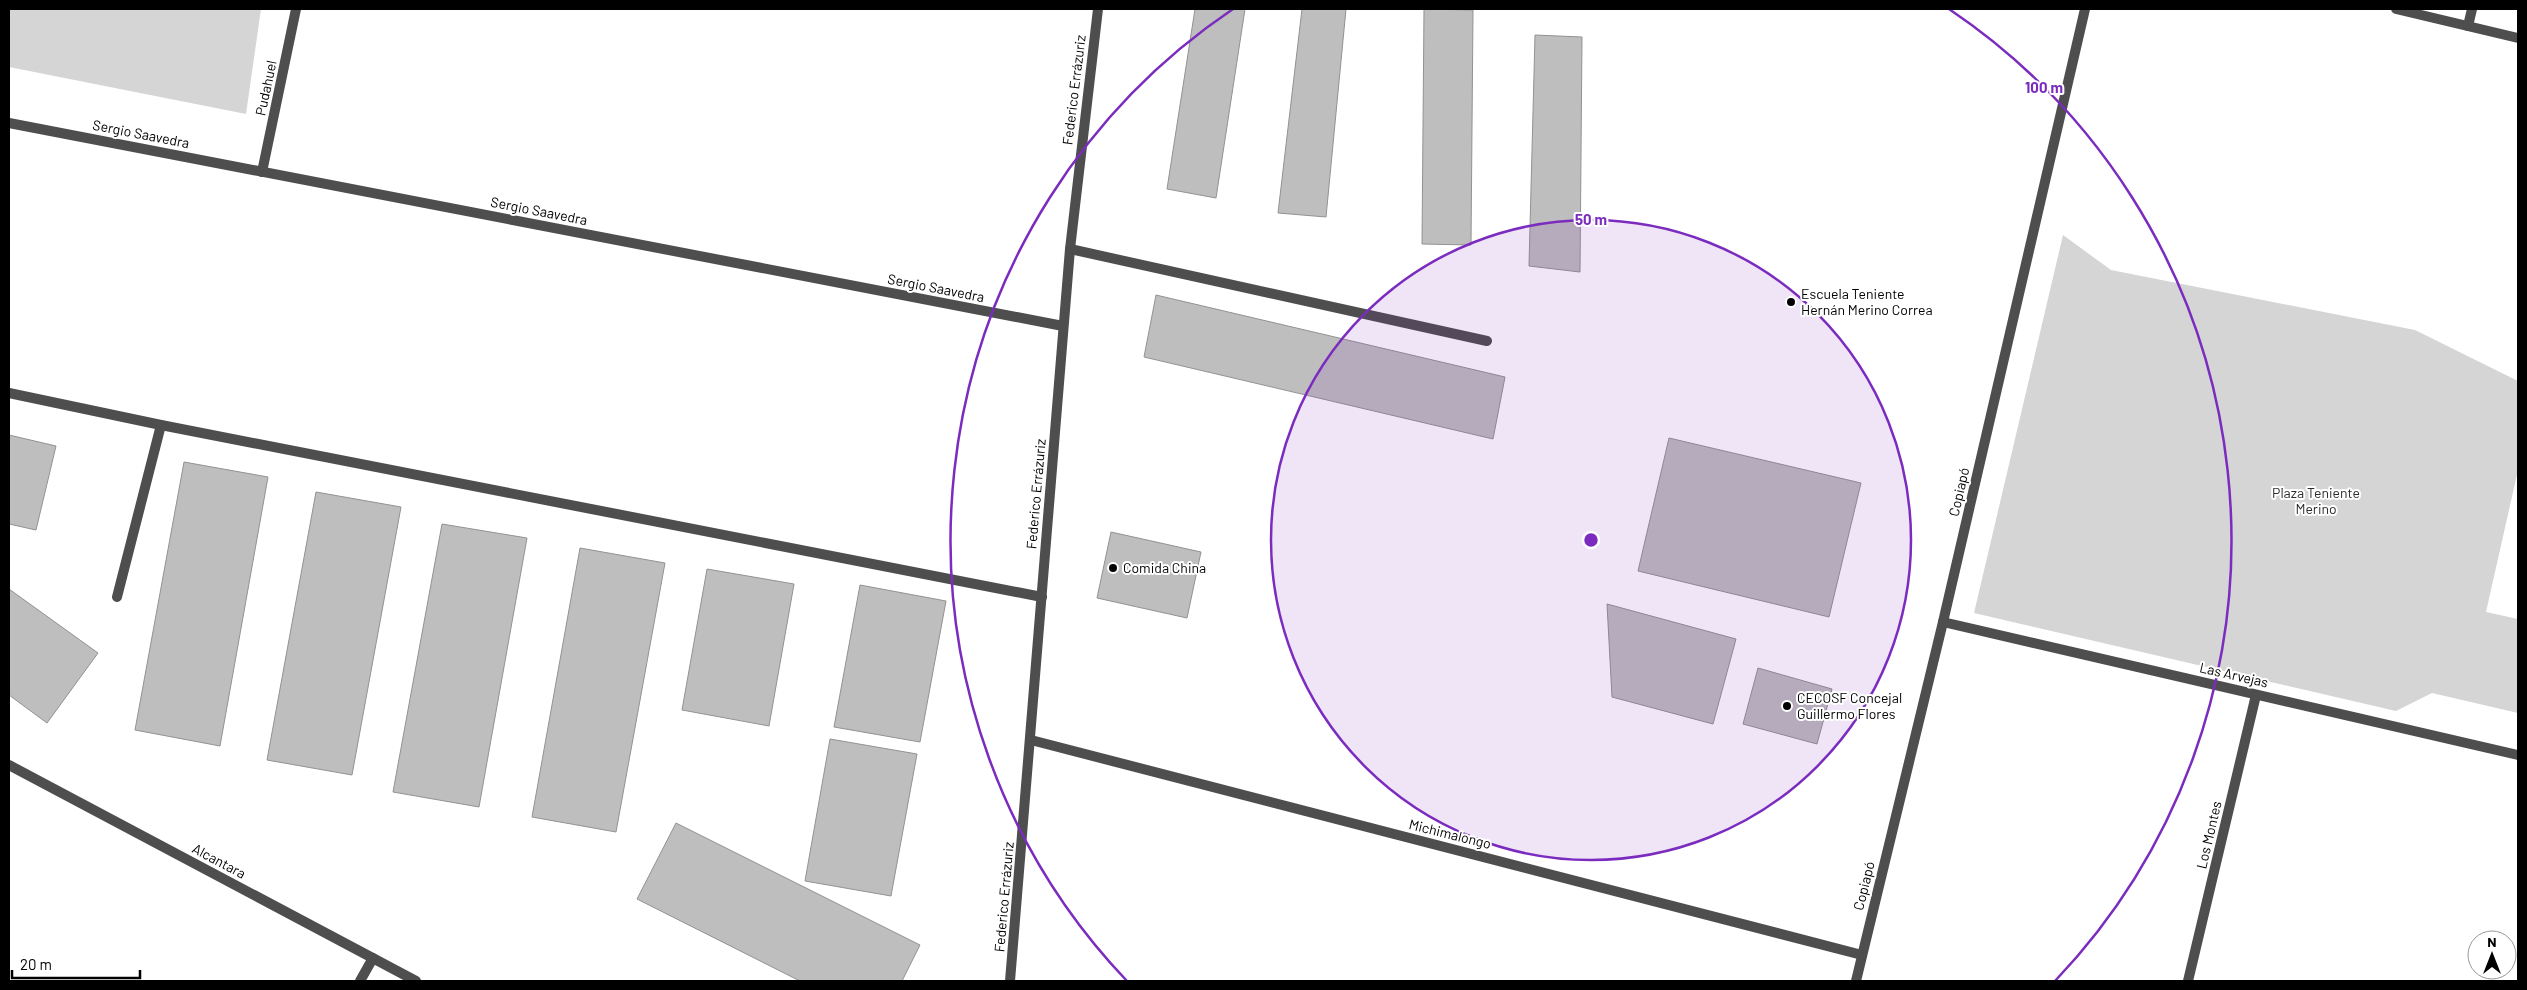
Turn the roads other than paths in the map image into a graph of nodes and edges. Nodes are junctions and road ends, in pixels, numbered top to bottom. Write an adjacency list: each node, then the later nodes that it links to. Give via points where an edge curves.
1 (296, 9): 9 (street, Pudahuel)
2 (1098, 9): 10 (street, Federico Errázuriz)
3 (2085, 9): 17 (street, Copiapó)
4 (2396, 9): 6 (street)
5 (2472, 9): 6 (street)
6 (2468, 26): 7 (street)
7 (2518, 38)
8 (9, 123): 9 (street, Sergio Saavedra)
9 (262, 172): 11 (street, Sergio Saavedra)
10 (1070, 249): 11 (street, Federico Errázuriz); 12 (street)
11 (1063, 326): 16 (street, Federico Errázuriz)
12 (1487, 341)
13 (9, 393): 14 (street)
14 (161, 425): 15 (street); 16 (street)
15 (116, 597)
16 (1042, 597): 19 (street, Federico Errázuriz)
17 (1943, 622): 18 (street, Las Arvejas); 22 (street, Copiapó)
18 (2256, 695): 20 (street, Las Arvejas); 28 (street, Los Montes)
19 (1030, 740): 22 (street, Michimalongo); 26 (street, Federico Errázuriz)
20 (2518, 755)
21 (9, 765): 23 (street, Alcantara)
22 (1862, 955): 27 (street, Copiapó)
23 (373, 958): 24 (street); 25 (street, Alcantara)
24 (360, 981)
25 (416, 981)
26 (1010, 981)
27 (1856, 981)
28 (2188, 981)

